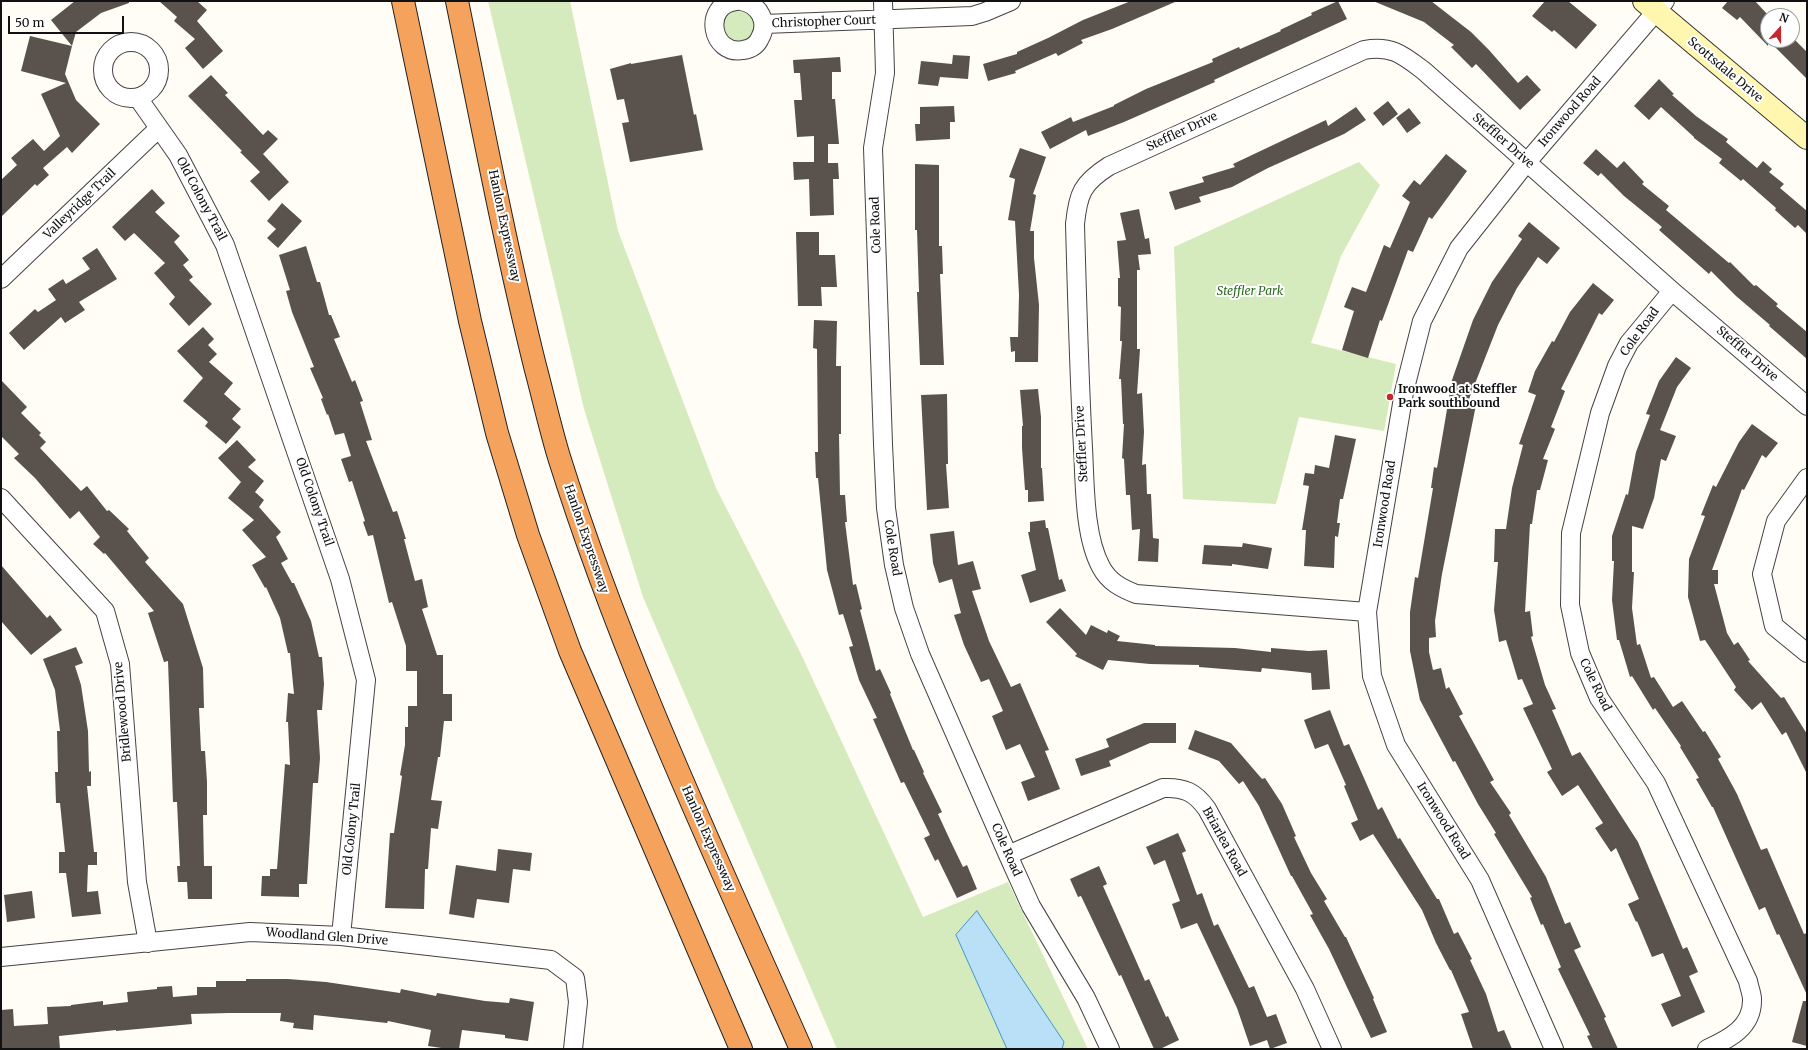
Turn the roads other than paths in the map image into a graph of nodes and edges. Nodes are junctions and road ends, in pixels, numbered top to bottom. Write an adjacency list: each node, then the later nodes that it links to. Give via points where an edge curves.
1 (403, 1): 26 (highway, via 470,321 497,433 528,535 570,651)
2 (457, 1): 27 (highway, Hanlon Expressway, via 520,308 576,511 607,599 668,751)
3 (736, 1): 9 (street, via 722,7 714,20 715,35 725,47 740,51 754,45 760,40)
4 (741, 1): 9 (street, via 754,5)
5 (884, 1): 8 (street, Cole Road)
6 (1011, 1): 8 (street, Christopher Court, via 972,16)
7 (1655, 5): 12 (street, Scottsdale Drive); 13 (street, Ironwood Road)
8 (884, 20): 9 (street, Christopher Court); 21 (street, Cole Road, via 885,73 873,148 882,444 889,537 904,608 918,648)
9 (764, 24)
10 (138, 98): 11 (street, Old Colony Trail)
11 (158, 128): 14 (street, Valleyridge Trail); 22 (street, Old Colony Trail, via 178,155 225,245 340,579 366,680)
12 (1807, 138)
13 (1527, 162): 15 (street, Steffler Drive); 19 (street, Ironwood Road, via 1459,248 1422,321 1404,392); 19 (street, Steffler Drive, via 1424,71 1395,51 1378,48 1348,56 1109,166 1087,183 1077,202 1075,224 1079,383 1086,503 1095,552 1106,575 1112,583 1136,594)
14 (1, 279)
15 (1672, 291): 16 (street, Steffler Drive); 31 (street, Cole Road, via 1628,344 1607,390 1570,533 1570,605 1580,653 1588,676 1612,720 1656,783 1748,981 1752,999 1751,1013 1744,1026 1732,1036)
16 (1807, 406)
17 (1807, 478): 20 (street, via 1776,521 1762,574 1774,626)
18 (1, 498): 23 (street, Bridlewood Drive, via 105,611 120,664 137,882)
19 (1367, 612): 30 (street, Ironwood Road, via 1372,676 1396,745 1480,880)
20 (1807, 653)
21 (1008, 855): 28 (street, Cole Road, via 1032,906 1086,998); 29 (street, Briarlea Road, via 1163,788 1177,788 1200,798 1305,989)
22 (341, 936): 23 (street, Woodland Glen Drive, via 250,932); 25 (street, Woodland Glen Drive, via 551,960 575,978 578,1002)
23 (148, 943): 24 (street, Woodland Glen Drive)
24 (1, 957)
25 (573, 1049)
26 (741, 1049)
27 (801, 1049)
28 (1110, 1049)
29 (1332, 1049)
30 (1554, 1049)
31 (1707, 1049)

